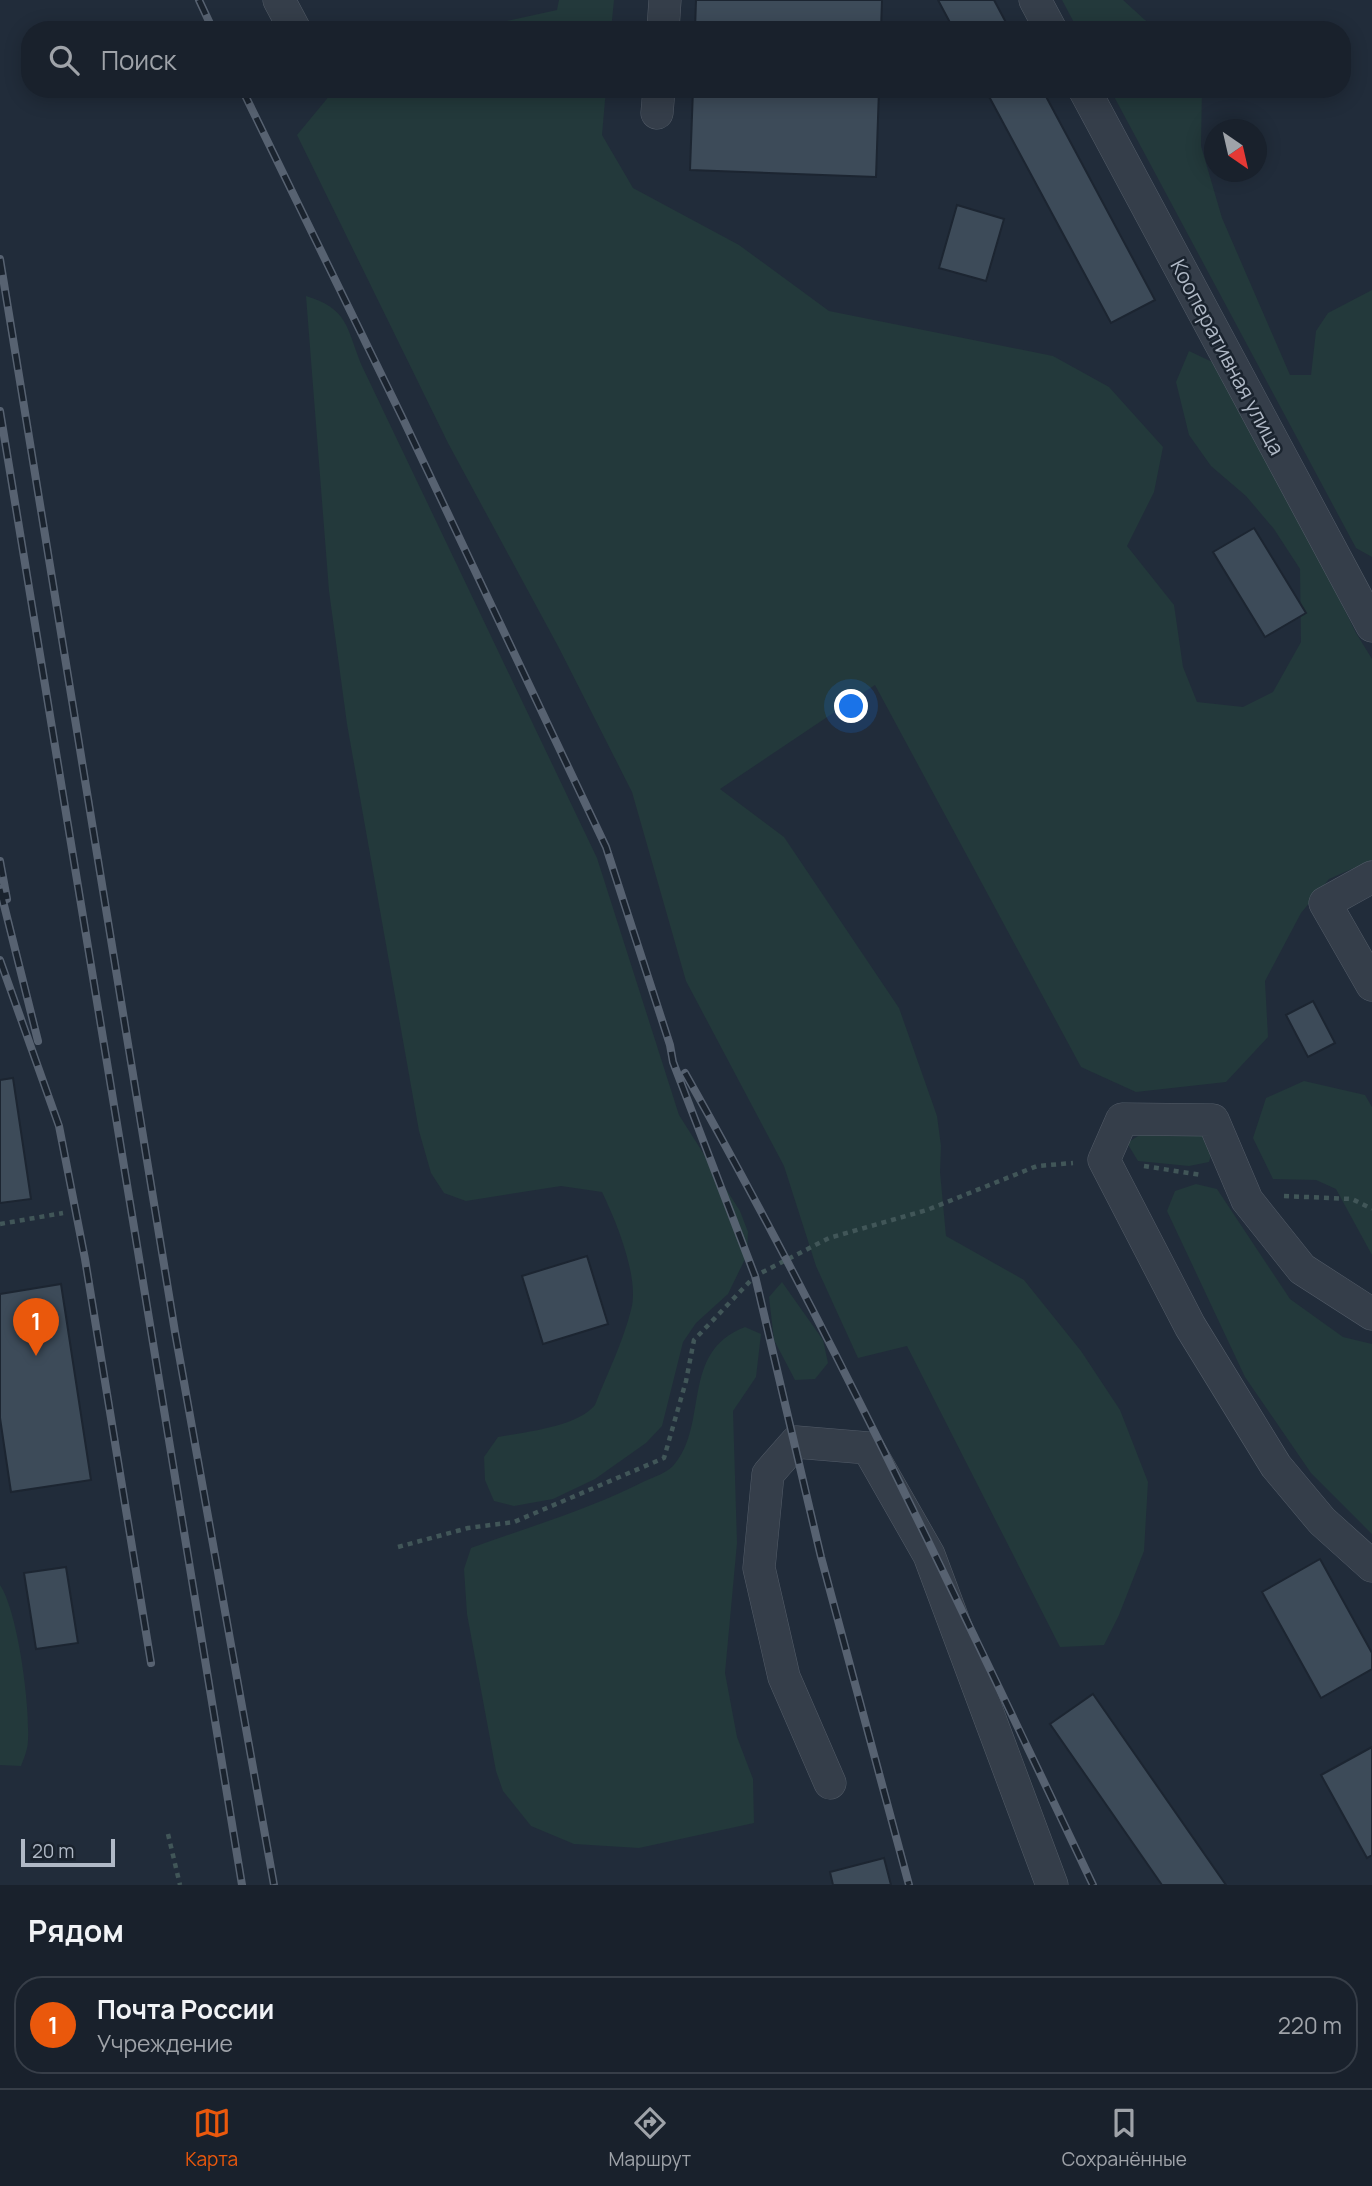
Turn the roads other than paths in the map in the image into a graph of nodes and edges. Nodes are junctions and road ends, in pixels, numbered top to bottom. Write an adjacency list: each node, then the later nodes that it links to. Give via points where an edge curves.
1 (279, 0): 4 (street)
2 (665, 0): 5 (street)
3 (1035, 0): 6 (street)
4 (290, 21)
5 (664, 21)
6 (1046, 21)
7 (1089, 98): 8 (street, Кооперативная улица)
8 (1372, 626)
9 (1372, 877): 10 (street, via 1325,903)
10 (1372, 985)
11 (1372, 1314): 12 (street, via 1302,1269 1247,1200 1213,1120 1122,1119 1104,1160 1190,1326 1276,1466 1322,1521)
12 (1372, 1566)
13 (830, 1783): 14 (street, via 784,1677 759,1568 768,1474 796,1442 868,1448 929,1555)
14 (1052, 1885)

